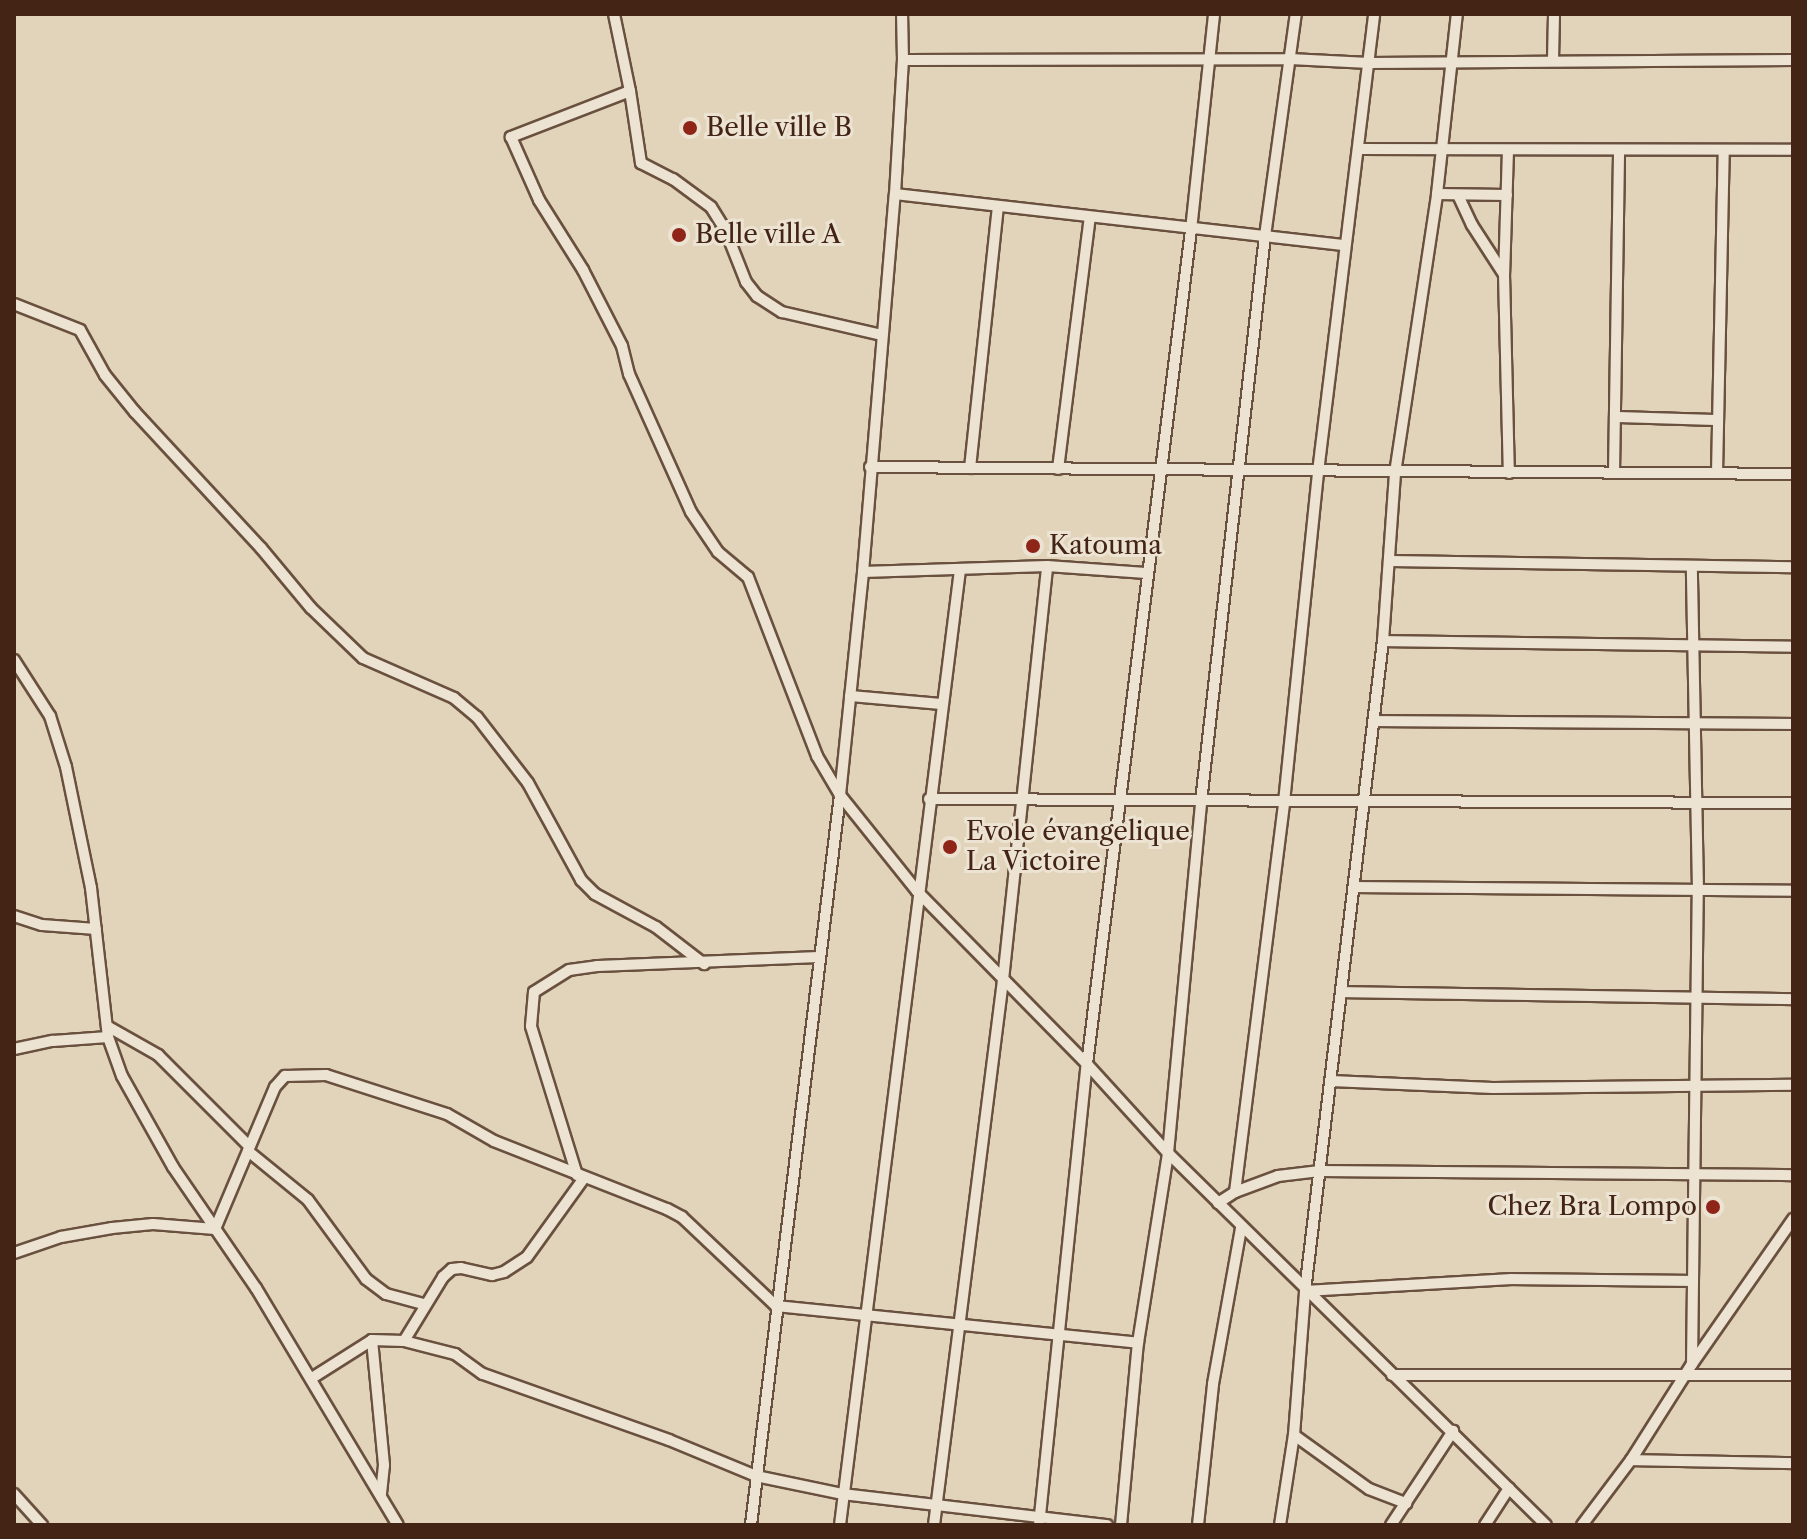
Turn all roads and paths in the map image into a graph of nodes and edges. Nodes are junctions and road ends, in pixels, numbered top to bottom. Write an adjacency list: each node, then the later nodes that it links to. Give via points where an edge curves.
1 (614, 14): 15 (street)
2 (902, 14): 11 (street)
3 (1214, 14): 8 (street)
4 (1296, 14): 9 (street)
5 (1374, 14): 14 (street)
6 (1457, 14): 13 (street)
7 (1554, 14): 10 (street)
8 (1211, 59): 9 (street); 11 (street); 28 (street)
9 (1290, 59): 14 (street); 29 (street)
10 (1553, 59): 12 (street); 13 (street)
11 (903, 60): 22 (street)
12 (1793, 60)
13 (1452, 62): 14 (street); 17 (street)
14 (1369, 63): 16 (street)
15 (630, 91): 33 (street, via 641,163 711,207 757,296 782,312); 65 (street, via 511,137 539,200 622,346 629,374 691,512 718,552 748,577 817,756)
16 (1359, 149): 17 (street); 30 (street)
17 (1443, 150): 18 (street); 23 (street)
18 (1508, 150): 19 (street); 25 (street)
19 (1619, 150): 20 (street); 34 (street)
20 (1724, 150): 21 (street); 35 (street)
21 (1793, 150)
22 (895, 194): 26 (street); 33 (street)
23 (1437, 194): 24 (street); 42 (street)
24 (1458, 195): 25 (street); 31 (street)
25 (1507, 195): 31 (street)
26 (998, 206): 27 (street); 37 (street)
27 (1090, 217): 28 (street); 38 (street)
28 (1191, 230): 29 (street); 39 (street)
29 (1265, 236): 30 (street); 40 (street)
30 (1345, 245): 41 (street)
31 (1504, 274): 43 (street)
32 (14, 304): 81 (street, via 80,330 105,375 135,412 311,608 363,658 454,698 477,717 528,783 581,880)
33 (882, 335): 36 (street)
34 (1615, 417): 35 (street); 44 (street)
35 (1718, 420): 45 (street)
36 (870, 467): 37 (street); 52 (street)
37 (970, 468): 38 (street)
38 (1058, 469): 39 (street)
39 (1159, 471): 40 (street); 53 (street)
40 (1238, 471): 41 (street); 69 (street)
41 (1318, 472): 42 (street); 70 (street)
42 (1395, 473): 43 (street); 47 (street)
43 (1509, 473): 44 (street)
44 (1614, 473): 45 (street)
45 (1717, 473): 46 (street)
46 (1793, 474)
47 (1391, 561): 49 (street); 54 (street)
48 (1047, 566): 51 (street); 53 (street); 67 (street)
49 (1692, 567): 50 (street); 55 (street)
50 (1793, 567)
51 (960, 570): 52 (street); 61 (street)
52 (863, 572): 60 (street)
53 (1146, 573): 68 (street)
54 (1383, 641): 55 (street); 62 (street)
55 (1692, 646): 56 (street); 63 (street)
56 (1793, 647)
57 (14, 660): 58 (street)
58 (28, 685): 59 (street); 79 (street, via 50,716 66,767)
59 (14, 688)
60 (850, 696): 61 (street); 65 (street)
61 (942, 704): 66 (street)
62 (1374, 721): 63 (street); 71 (street)
63 (1694, 724): 64 (street); 72 (street)
64 (1793, 724)
65 (840, 795): 76 (street); 80 (street)
66 (929, 799): 67 (street); 76 (street)
67 (1021, 799): 68 (street); 82 (street)
68 (1119, 801): 69 (street); 88 (street)
69 (1201, 802): 70 (street); 93 (street)
70 (1284, 802): 71 (street); 98 (street)
71 (1362, 803): 72 (street); 74 (street)
72 (1697, 803): 73 (street); 75 (street)
73 (1793, 803)
74 (1356, 887): 75 (street); 83 (street)
75 (1698, 890): 77 (street); 84 (street)
76 (917, 891): 82 (street); 108 (street)
77 (1793, 891)
78 (14, 916): 79 (street, via 42,925)
79 (96, 929): 86 (street)
80 (820, 957): 81 (street); 107 (street)
81 (704, 964): 97 (street, via 569,970 534,992 531,1026)
82 (1003, 980): 88 (street); 109 (street)
83 (1341, 992): 84 (street); 89 (street)
84 (1696, 998): 85 (street); 90 (street)
85 (1793, 999)
86 (108, 1032): 87 (street); 92 (street, via 158,1055); 102 (street, via 122,1076)
87 (14, 1049)
88 (1087, 1064): 93 (street); 110 (street)
89 (1331, 1081): 90 (street, via 1493,1088); 94 (street)
90 (1696, 1084): 91 (street); 95 (street)
91 (1793, 1085)
92 (249, 1148): 97 (street, via 275,1087 285,1076 326,1075 447,1114 494,1141); 102 (street); 106 (street, via 308,1200 366,1279 386,1294)
93 (1168, 1153): 99 (street); 113 (street)
94 (1320, 1171): 95 (street); 98 (street, via 1278,1176); 105 (street)
95 (1693, 1171): 96 (street); 104 (street)
96 (1793, 1175)
97 (580, 1176): 106 (street, via 527,1257 492,1275 452,1269); 107 (street, via 682,1217)
98 (1235, 1192): 99 (street)
99 (1218, 1203): 101 (street)
100 (1793, 1219): 114 (street)
101 (1241, 1228): 105 (street); 138 (street, via 1213,1384)
102 (215, 1229): 103 (street, via 153,1224 112,1228); 118 (street)
103 (14, 1253)
104 (1692, 1281): 105 (street, via 1512,1279); 114 (street)
105 (1305, 1291): 115 (street); 120 (street)
106 (424, 1304): 112 (street)
107 (776, 1306): 108 (street); 123 (street)
108 (868, 1315): 109 (street); 126 (street)
109 (958, 1323): 110 (street); 129 (street)
110 (1057, 1336): 113 (street); 130 (street)
111 (372, 1340): 112 (street); 118 (street); 127 (street, via 384,1465)
112 (404, 1341): 123 (street, via 455,1354 483,1374)
113 (1138, 1343): 137 (street)
114 (1692, 1364): 117 (street)
115 (1392, 1375): 117 (street); 119 (street)
116 (1793, 1375): 117 (street)
117 (1685, 1377): 121 (street)
118 (312, 1378): 127 (street)
119 (1453, 1431): 124 (street); 128 (street)
120 (1294, 1435): 128 (street, via 1369,1489); 139 (street)
121 (1631, 1460): 122 (street); 143 (street)
122 (1793, 1463)
123 (756, 1476): 126 (street); 133 (street)
124 (1509, 1488): 141 (street); 142 (street)
125 (14, 1494): 131 (street)
126 (843, 1494): 129 (street); 134 (street)
127 (381, 1495): 132 (street)
128 (1406, 1503): 140 (street)
129 (937, 1504): 130 (street); 135 (street)
130 (1040, 1521): 136 (street)
131 (42, 1525)
132 (398, 1525)
133 (751, 1525)
134 (840, 1525)
135 (934, 1525)
136 (1107, 1525)
137 (1121, 1525)
138 (1198, 1525)
139 (1280, 1525)
140 (1391, 1525)
141 (1485, 1525)
142 (1546, 1525)
143 (1582, 1525)

